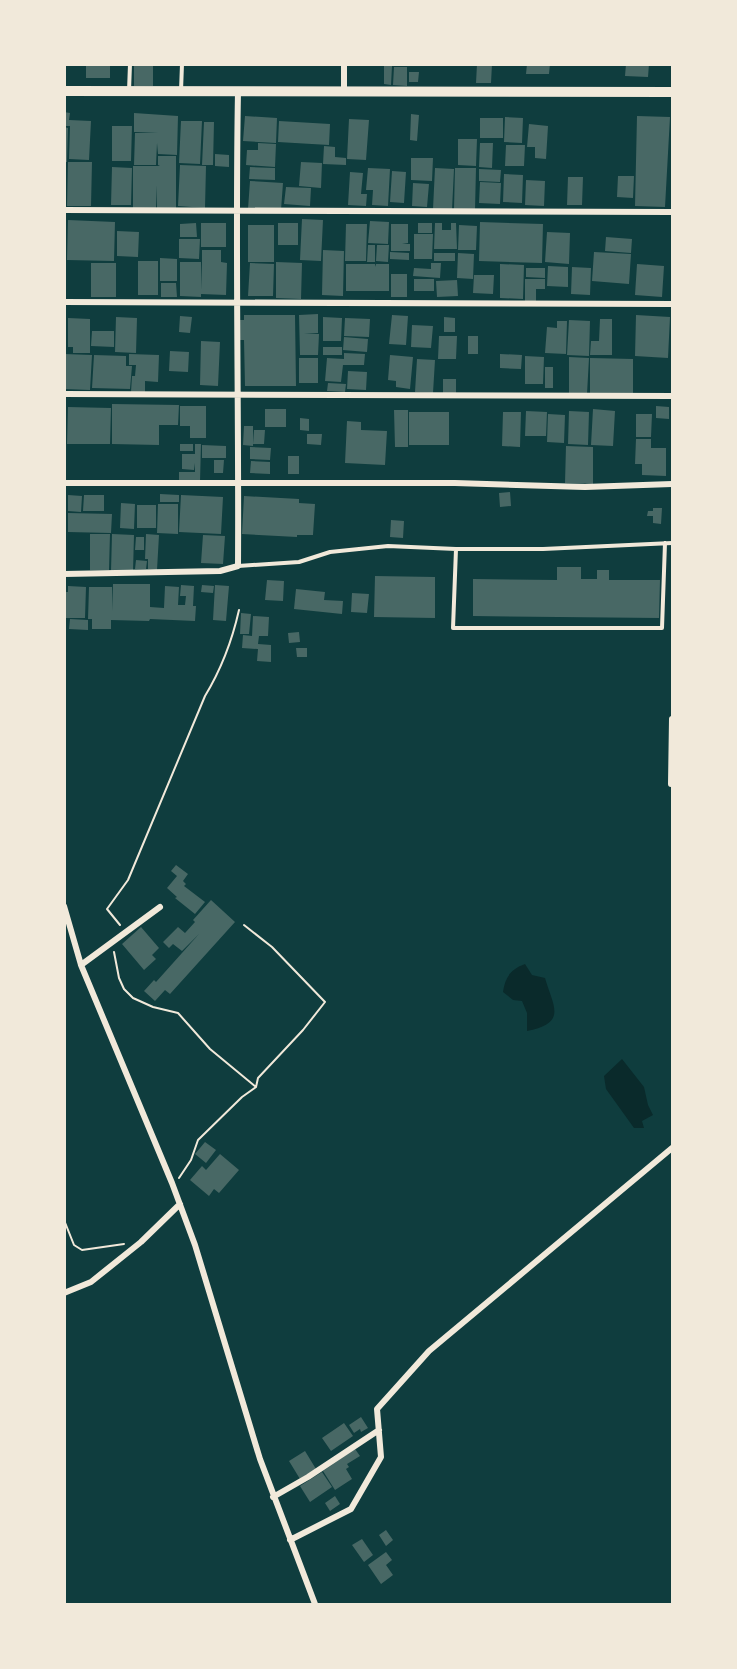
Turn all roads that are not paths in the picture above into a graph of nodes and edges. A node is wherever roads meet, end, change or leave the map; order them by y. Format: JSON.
{"nodes":[{"id":1,"x":130,"y":64,"type":"edge"},
{"id":2,"x":182,"y":64,"type":"edge"},
{"id":3,"x":344,"y":64,"type":"edge"},
{"id":4,"x":64,"y":91,"type":"edge"},
{"id":5,"x":129,"y":92,"type":"junction"},
{"id":6,"x":181,"y":92,"type":"junction"},
{"id":7,"x":238,"y":92,"type":"junction"},
{"id":8,"x":344,"y":92,"type":"junction"},
{"id":9,"x":672,"y":92,"type":"edge"},
{"id":10,"x":64,"y":210,"type":"edge"},
{"id":11,"x":236,"y":211,"type":"junction"},
{"id":12,"x":672,"y":212,"type":"edge"},
{"id":13,"x":64,"y":302,"type":"edge"},
{"id":14,"x":238,"y":302,"type":"junction"},
{"id":15,"x":672,"y":304,"type":"edge"},
{"id":16,"x":64,"y":394,"type":"edge"},
{"id":17,"x":239,"y":394,"type":"junction"},
{"id":18,"x":672,"y":396,"type":"edge"},
{"id":19,"x":64,"y":483,"type":"edge"},
{"id":20,"x":238,"y":484,"type":"junction"},
{"id":21,"x":672,"y":484,"type":"edge"},
{"id":22,"x":665,"y":543,"type":"junction"},
{"id":23,"x":672,"y":543,"type":"edge"},
{"id":24,"x":456,"y":549,"type":"junction"},
{"id":25,"x":238,"y":566,"type":"junction"},
{"id":26,"x":64,"y":574,"type":"edge"},
{"id":27,"x":672,"y":719,"type":"edge"},
{"id":28,"x":671,"y":784,"type":"dead end"},
{"id":29,"x":64,"y":906,"type":"edge"},
{"id":30,"x":160,"y":907,"type":"dead end"},
{"id":31,"x":81,"y":965,"type":"junction"},
{"id":32,"x":672,"y":1148,"type":"edge"},
{"id":33,"x":180,"y":1204,"type":"junction"},
{"id":34,"x":64,"y":1293,"type":"edge"},
{"id":35,"x":379,"y":1431,"type":"junction"},
{"id":36,"x":273,"y":1497,"type":"junction"},
{"id":37,"x":290,"y":1540,"type":"junction"},
{"id":38,"x":315,"y":1605,"type":"edge"}],
"edges":[{"from":1,"to":5,"type":"lane"},
{"from":2,"to":6,"type":"lane"},
{"from":3,"to":8,"type":"street"},
{"from":4,"to":5,"type":"main road"},
{"from":5,"to":6,"type":"main road"},
{"from":6,"to":7,"type":"main road"},
{"from":7,"to":8,"type":"main road"},
{"from":7,"to":11,"type":"street"},
{"from":8,"to":9,"type":"main road"},
{"from":10,"to":11,"type":"street"},
{"from":11,"to":12,"type":"street"},
{"from":11,"to":14,"type":"street"},
{"from":13,"to":14,"type":"street"},
{"from":14,"to":15,"type":"street"},
{"from":14,"to":17,"type":"street"},
{"from":16,"to":17,"type":"street"},
{"from":17,"to":18,"type":"street"},
{"from":17,"to":20,"type":"street"},
{"from":19,"to":20,"type":"street"},
{"from":20,"to":21,"type":"street"},
{"from":20,"to":25,"type":"street"},
{"from":22,"to":23,"type":"lane"},
{"from":22,"to":24,"type":"lane"},
{"from":22,"to":24,"type":"lane"},
{"from":24,"to":25,"type":"lane"},
{"from":25,"to":26,"type":"street"},
{"from":27,"to":28,"type":"street"},
{"from":29,"to":31,"type":"street"},
{"from":30,"to":31,"type":"street"},
{"from":31,"to":33,"type":"street"},
{"from":32,"to":35,"type":"street"},
{"from":33,"to":34,"type":"street"},
{"from":33,"to":36,"type":"street"},
{"from":35,"to":36,"type":"street"},
{"from":35,"to":37,"type":"street"},
{"from":36,"to":37,"type":"street"},
{"from":37,"to":38,"type":"street"}]}
